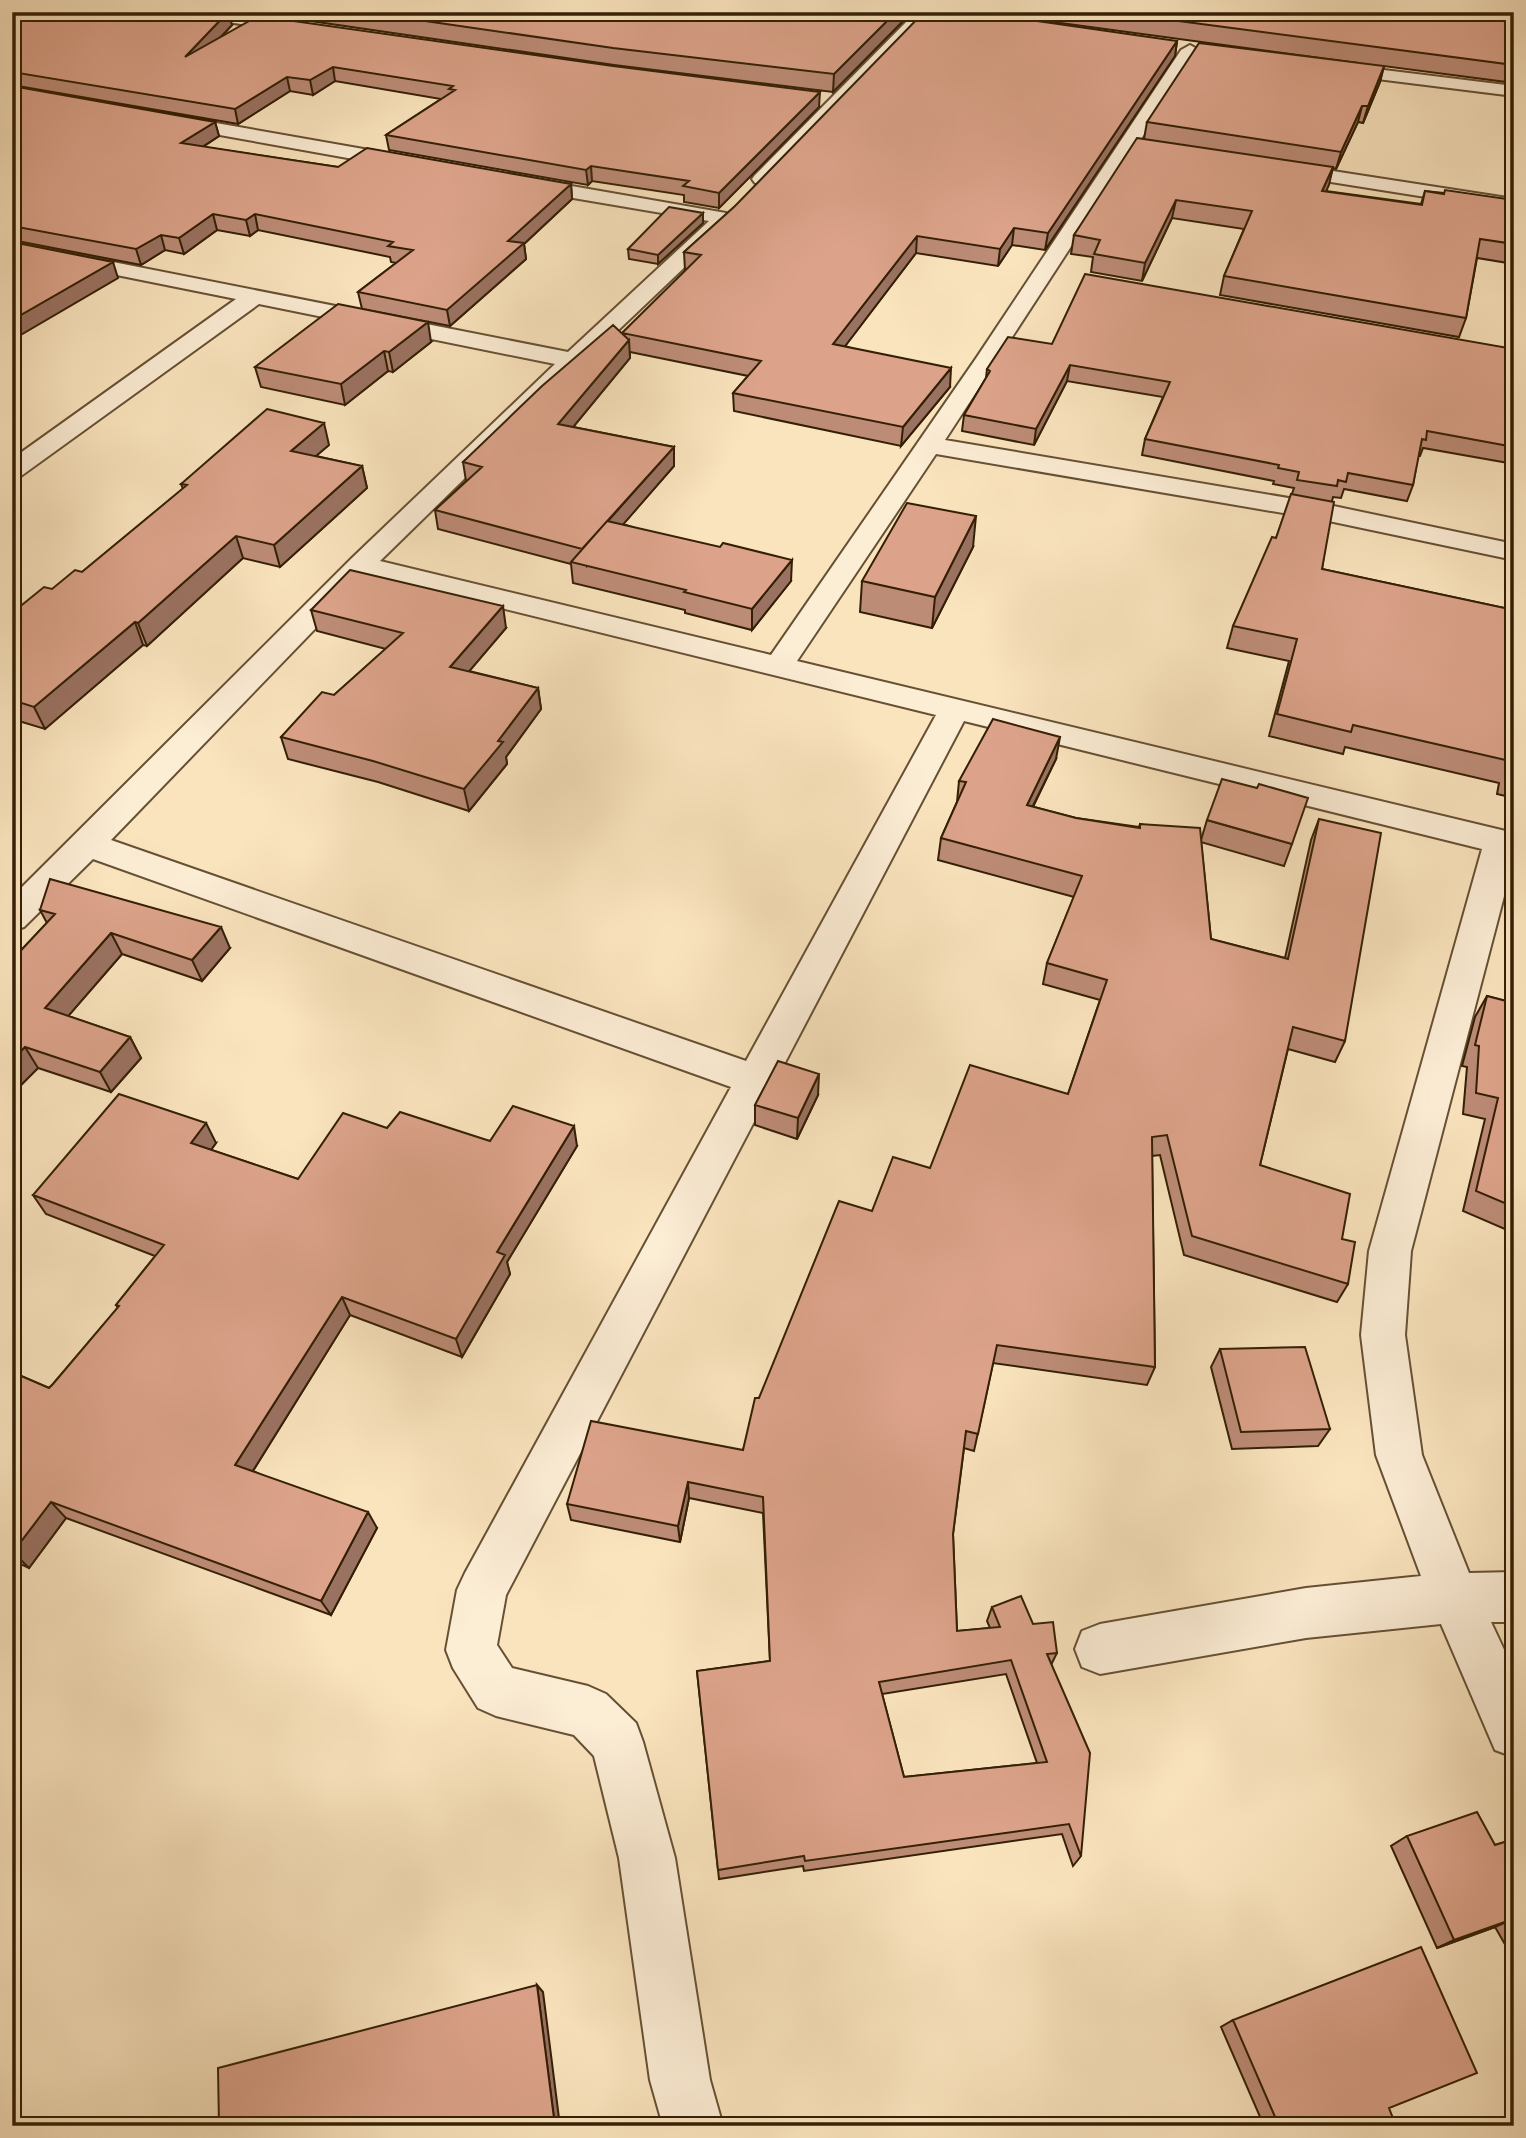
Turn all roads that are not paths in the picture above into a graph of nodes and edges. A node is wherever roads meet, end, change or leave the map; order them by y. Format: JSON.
{"nodes":[{"id":1,"x":194,"y":12,"type":"edge"},
{"id":2,"x":927,"y":13,"type":"edge"},
{"id":3,"x":315,"y":30,"type":"edge"},
{"id":4,"x":1190,"y":50,"type":"dead end"},
{"id":5,"x":1314,"y":66,"type":"edge"},
{"id":6,"x":1514,"y":92,"type":"edge"},
{"id":7,"x":810,"y":97,"type":"edge"},
{"id":8,"x":836,"y":101,"type":"junction"},
{"id":9,"x":147,"y":117,"type":"edge"},
{"id":10,"x":1127,"y":145,"type":"junction"},
{"id":11,"x":1154,"y":149,"type":"edge"},
{"id":12,"x":430,"y":167,"type":"edge"},
{"id":13,"x":1264,"y":167,"type":"edge"},
{"id":14,"x":497,"y":179,"type":"edge"},
{"id":15,"x":1514,"y":205,"type":"edge"},
{"id":16,"x":734,"y":209,"type":"junction"},
{"id":17,"x":12,"y":248,"type":"edge"},
{"id":18,"x":1044,"y":273,"type":"junction"},
{"id":19,"x":1070,"y":277,"type":"dead end"},
{"id":20,"x":254,"y":297,"type":"junction"},
{"id":21,"x":572,"y":360,"type":"junction"},
{"id":22,"x":929,"y":444,"type":"junction"},
{"id":23,"x":25,"y":452,"type":"edge"},
{"id":24,"x":12,"y":471,"type":"edge"},
{"id":25,"x":1514,"y":552,"type":"edge"},
{"id":26,"x":361,"y":565,"type":"junction"},
{"id":27,"x":779,"y":666,"type":"junction"},
{"id":28,"x":954,"y":710,"type":"junction"},
{"id":29,"x":1508,"y":843,"type":"edge"},
{"id":30,"x":89,"y":845,"type":"junction"},
{"id":31,"x":12,"y":918,"type":"edge"},
{"id":32,"x":756,"y":1080,"type":"junction"},
{"id":33,"x":1454,"y":1597,"type":"junction"},
{"id":34,"x":1514,"y":1597,"type":"edge"},
{"id":35,"x":1100,"y":1648,"type":"dead end"},
{"id":36,"x":1514,"y":1731,"type":"edge"},
{"id":37,"x":693,"y":2126,"type":"edge"}],
"edges":[{"from":1,"to":3,"type":"street"},
{"from":2,"to":8,"type":"street"},
{"from":4,"to":10,"type":"street"},
{"from":5,"to":6,"type":"street"},
{"from":7,"to":8,"type":"street"},
{"from":8,"to":16,"type":"street"},
{"from":9,"to":12,"type":"street"},
{"from":10,"to":11,"type":"street"},
{"from":10,"to":18,"type":"street"},
{"from":13,"to":15,"type":"street"},
{"from":14,"to":16,"type":"street"},
{"from":16,"to":21,"type":"street"},
{"from":17,"to":20,"type":"street"},
{"from":18,"to":19,"type":"street"},
{"from":18,"to":22,"type":"street"},
{"from":20,"to":21,"type":"street"},
{"from":20,"to":23,"type":"street"},
{"from":21,"to":26,"type":"street"},
{"from":22,"to":25,"type":"street"},
{"from":22,"to":27,"type":"street"},
{"from":23,"to":24,"type":"street"},
{"from":26,"to":27,"type":"street"},
{"from":26,"to":30,"type":"street"},
{"from":27,"to":28,"type":"street"},
{"from":28,"to":29,"type":"street"},
{"from":28,"to":32,"type":"street"},
{"from":29,"to":33,"type":"street"},
{"from":30,"to":31,"type":"street"},
{"from":30,"to":32,"type":"street"},
{"from":32,"to":37,"type":"street"},
{"from":33,"to":34,"type":"street"},
{"from":33,"to":35,"type":"street"},
{"from":33,"to":36,"type":"street"}]}
